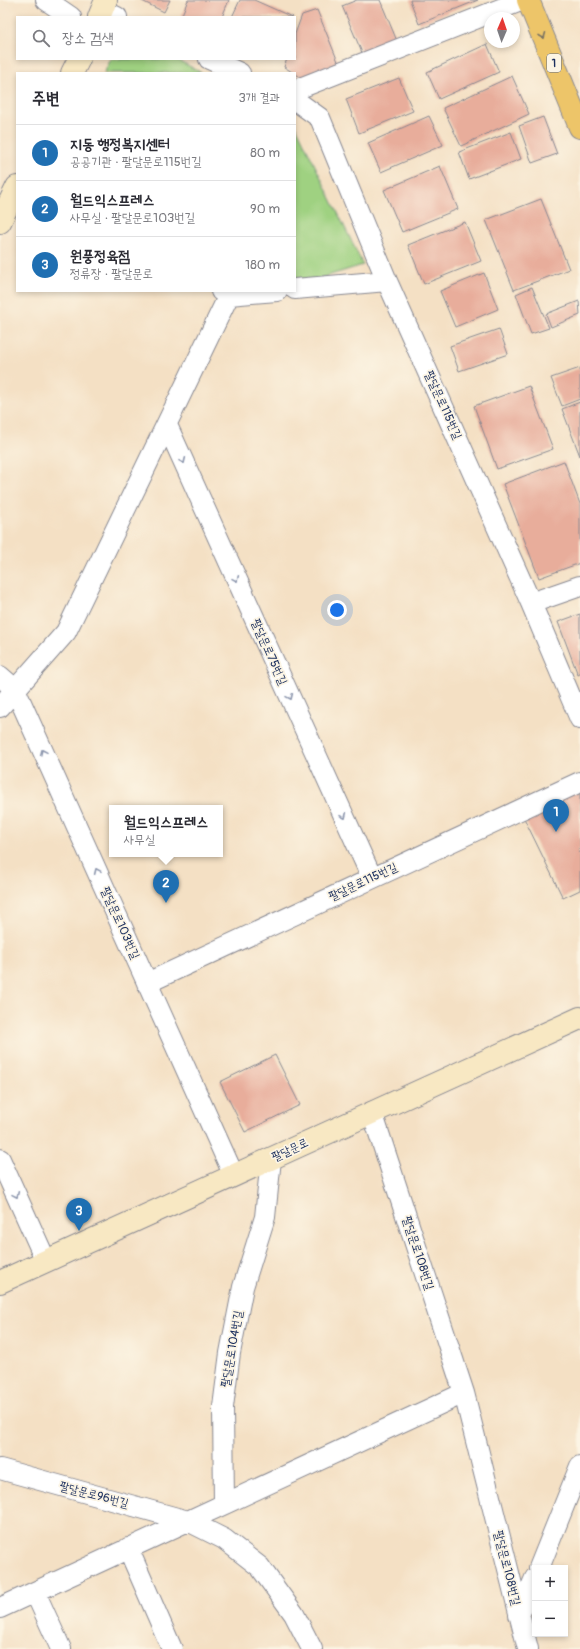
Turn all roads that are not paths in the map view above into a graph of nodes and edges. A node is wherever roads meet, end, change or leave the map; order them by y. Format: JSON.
{"nodes":[{"id":1,"x":46,"y":0,"type":"edge"},
{"id":2,"x":523,"y":0,"type":"edge"},
{"id":3,"x":528,"y":0,"type":"edge"},
{"id":4,"x":70,"y":16,"type":"edge"},
{"id":5,"x":78,"y":60,"type":"edge"},
{"id":6,"x":211,"y":60,"type":"edge"},
{"id":7,"x":72,"y":72,"type":"edge"},
{"id":8,"x":238,"y":72,"type":"edge"},
{"id":9,"x":296,"y":90,"type":"edge"},
{"id":10,"x":296,"y":101,"type":"edge"},
{"id":11,"x":580,"y":127,"type":"edge"},
{"id":12,"x":16,"y":190,"type":"edge"},
{"id":13,"x":0,"y":222,"type":"edge"},
{"id":14,"x":387,"y":281,"type":"junction"},
{"id":15,"x":296,"y":289,"type":"edge"},
{"id":16,"x":251,"y":292,"type":"edge"},
{"id":17,"x":225,"y":293,"type":"edge"},
{"id":18,"x":167,"y":425,"type":"junction"},
{"id":19,"x":580,"y":586,"type":"edge"},
{"id":20,"x":531,"y":603,"type":"junction"},
{"id":21,"x":0,"y":676,"type":"edge"},
{"id":22,"x":15,"y":690,"type":"junction"},
{"id":23,"x":0,"y":707,"type":"edge"},
{"id":24,"x":580,"y":719,"type":"edge"},
{"id":25,"x":580,"y":782,"type":"edge"},
{"id":26,"x":372,"y":878,"type":"junction"},
{"id":27,"x":147,"y":983,"type":"junction"},
{"id":28,"x":580,"y":1018,"type":"edge"},
{"id":29,"x":372,"y":1112,"type":"junction"},
{"id":30,"x":0,"y":1159,"type":"edge"},
{"id":31,"x":271,"y":1159,"type":"junction"},
{"id":32,"x":234,"y":1176,"type":"junction"},
{"id":33,"x":46,"y":1261,"type":"junction"},
{"id":34,"x":0,"y":1282,"type":"edge"},
{"id":35,"x":464,"y":1394,"type":"junction"},
{"id":36,"x":580,"y":1466,"type":"edge"},
{"id":37,"x":0,"y":1469,"type":"edge"},
{"id":38,"x":224,"y":1504,"type":"junction"},
{"id":39,"x":188,"y":1521,"type":"junction"},
{"id":40,"x":128,"y":1548,"type":"junction"},
{"id":41,"x":540,"y":1565,"type":"edge"},
{"id":42,"x":532,"y":1585,"type":"edge"},
{"id":43,"x":35,"y":1592,"type":"junction"},
{"id":44,"x":0,"y":1608,"type":"edge"},
{"id":45,"x":519,"y":1615,"type":"junction"},
{"id":46,"x":60,"y":1649,"type":"edge"},
{"id":47,"x":172,"y":1649,"type":"edge"},
{"id":48,"x":312,"y":1649,"type":"edge"},
{"id":49,"x":528,"y":1649,"type":"edge"}],
"edges":[{"from":1,"to":4,"type":"street"},
{"from":2,"to":9,"type":"street"},
{"from":3,"to":11,"type":"main road","number":"1","one_way":true},
{"from":5,"to":7,"type":"street"},
{"from":6,"to":8,"type":"street"},
{"from":10,"to":14,"type":"street","name":"팔달문로115번길"},
{"from":12,"to":13,"type":"street"},
{"from":14,"to":15,"type":"street"},
{"from":14,"to":20,"type":"street","name":"팔달문로115번길"},
{"from":16,"to":17,"type":"street"},
{"from":17,"to":18,"type":"street"},
{"from":18,"to":22,"type":"street"},
{"from":18,"to":26,"type":"street","name":"팔달문로75번길","one_way":true},
{"from":19,"to":20,"type":"street"},
{"from":20,"to":24,"type":"street","name":"팔달문로115번길"},
{"from":21,"to":22,"type":"street","name":"팔달문로103번길"},
{"from":22,"to":23,"type":"street"},
{"from":27,"to":22,"type":"street","name":"팔달문로103번길","one_way":true},
{"from":25,"to":26,"type":"street","name":"팔달문로115번길"},
{"from":26,"to":27,"type":"street","name":"팔달문로115번길"},
{"from":27,"to":32,"type":"street","name":"팔달문로103번길"},
{"from":28,"to":29,"type":"street","name":"팔달문로"},
{"from":29,"to":31,"type":"street","name":"팔달문로"},
{"from":29,"to":35,"type":"street","name":"팔달문로108번길"},
{"from":30,"to":33,"type":"street","one_way":true},
{"from":31,"to":32,"type":"street","name":"팔달문로"},
{"from":31,"to":38,"type":"street","name":"팔달문로104번길"},
{"from":32,"to":33,"type":"street","name":"팔달문로"},
{"from":33,"to":34,"type":"street","name":"팔달문로"},
{"from":35,"to":38,"type":"street"},
{"from":35,"to":45,"type":"street","name":"팔달문로108번길"},
{"from":36,"to":41,"type":"street"},
{"from":37,"to":39,"type":"street","name":"팔달문로96번길"},
{"from":38,"to":39,"type":"street"},
{"from":39,"to":40,"type":"street"},
{"from":39,"to":48,"type":"street"},
{"from":40,"to":43,"type":"street"},
{"from":40,"to":47,"type":"street"},
{"from":42,"to":45,"type":"street"},
{"from":43,"to":44,"type":"street"},
{"from":43,"to":46,"type":"street"},
{"from":45,"to":49,"type":"street","name":"팔달문로108번길"}]}
